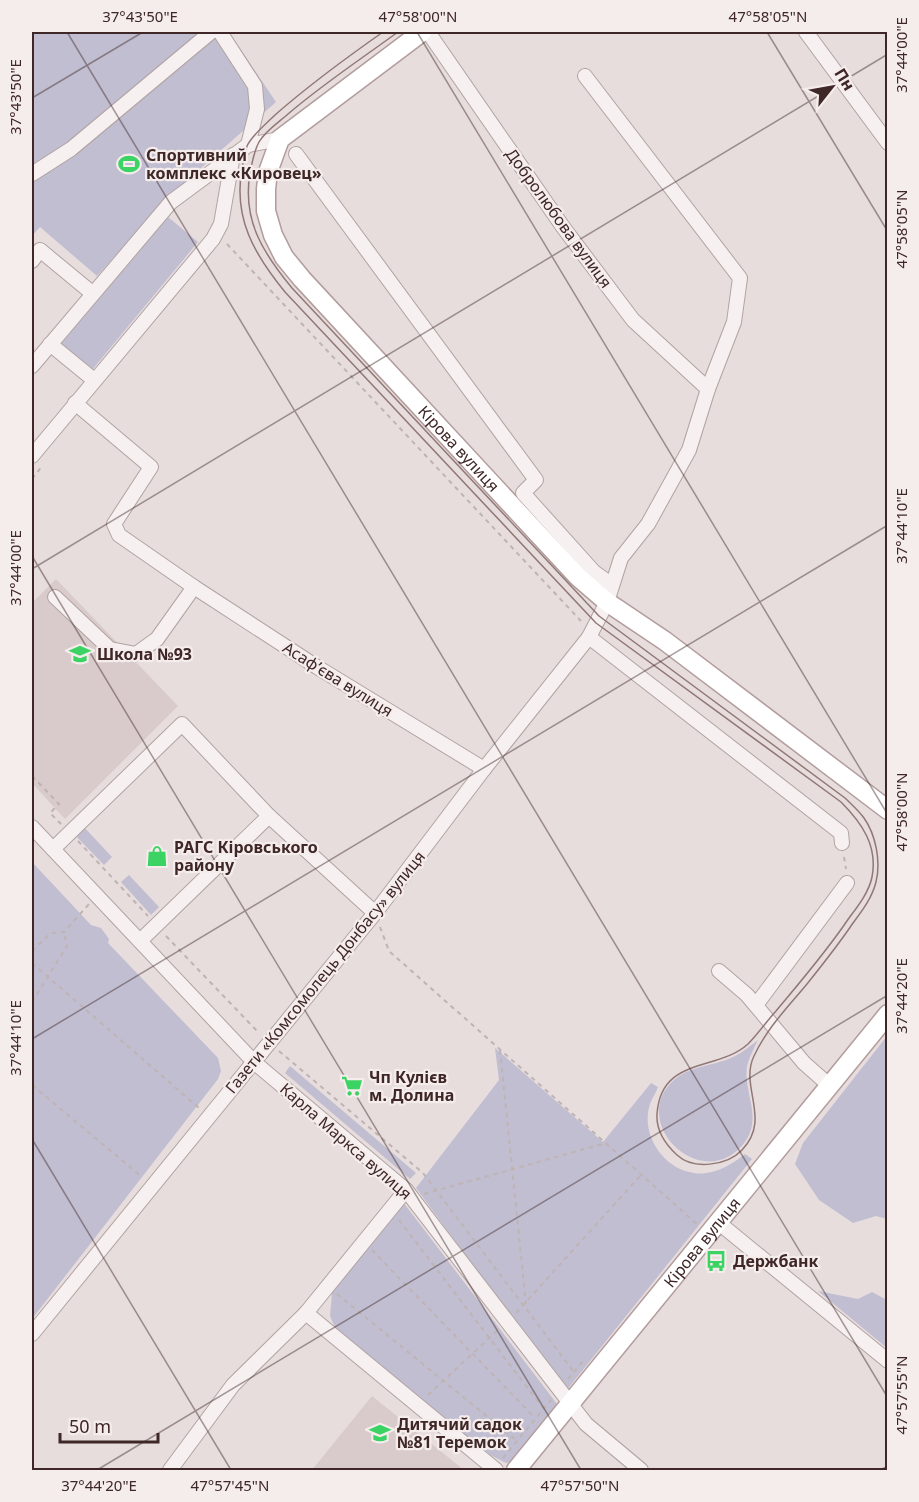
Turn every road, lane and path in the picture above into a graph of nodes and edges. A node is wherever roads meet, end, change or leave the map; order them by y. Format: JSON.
{"nodes":[{"id":1,"x":211,"y":32,"type":"edge"},
{"id":2,"x":220,"y":32,"type":"edge"},
{"id":3,"x":422,"y":32,"type":"edge"},
{"id":4,"x":428,"y":32,"type":"edge"},
{"id":5,"x":806,"y":32,"type":"edge"},
{"id":6,"x":585,"y":76,"type":"dead end"},
{"id":7,"x":280,"y":139,"type":"junction"},
{"id":8,"x":888,"y":143,"type":"edge"},
{"id":9,"x":248,"y":144,"type":"junction"},
{"id":10,"x":233,"y":154,"type":"junction"},
{"id":11,"x":296,"y":154,"type":"dead end"},
{"id":12,"x":32,"y":174,"type":"edge"},
{"id":13,"x":220,"y":251,"type":"dead end"},
{"id":14,"x":32,"y":261,"type":"edge"},
{"id":15,"x":92,"y":293,"type":"junction"},
{"id":16,"x":50,"y":344,"type":"junction"},
{"id":17,"x":32,"y":366,"type":"edge"},
{"id":18,"x":94,"y":380,"type":"junction"},
{"id":19,"x":708,"y":389,"type":"junction"},
{"id":20,"x":75,"y":404,"type":"junction"},
{"id":21,"x":32,"y":456,"type":"edge"},
{"id":22,"x":45,"y":463,"type":"dead end"},
{"id":23,"x":32,"y":479,"type":"edge"},
{"id":24,"x":194,"y":587,"type":"junction"},
{"id":25,"x":609,"y":594,"type":"junction"},
{"id":26,"x":55,"y":597,"type":"dead end"},
{"id":27,"x":589,"y":637,"type":"junction"},
{"id":28,"x":484,"y":769,"type":"junction"},
{"id":29,"x":32,"y":776,"type":"edge"},
{"id":30,"x":888,"y":810,"type":"edge"},
{"id":31,"x":269,"y":816,"type":"junction"},
{"id":32,"x":32,"y":827,"type":"edge"},
{"id":33,"x":70,"y":833,"type":"junction"},
{"id":34,"x":842,"y":843,"type":"joint"},
{"id":35,"x":53,"y":849,"type":"junction"},
{"id":36,"x":847,"y":883,"type":"joint"},
{"id":37,"x":97,"y":895,"type":"junction"},
{"id":38,"x":375,"y":913,"type":"junction"},
{"id":39,"x":156,"y":925,"type":"junction"},
{"id":40,"x":64,"y":933,"type":"junction"},
{"id":41,"x":140,"y":941,"type":"junction"},
{"id":42,"x":32,"y":951,"type":"edge"},
{"id":43,"x":32,"y":963,"type":"edge"},
{"id":44,"x":719,"y":971,"type":"dead end"},
{"id":45,"x":48,"y":977,"type":"junction"},
{"id":46,"x":32,"y":1002,"type":"edge"},
{"id":47,"x":756,"y":1005,"type":"junction"},
{"id":48,"x":888,"y":1014,"type":"edge"},
{"id":49,"x":270,"y":1042,"type":"junction"},
{"id":50,"x":500,"y":1049,"type":"junction"},
{"id":51,"x":254,"y":1062,"type":"junction"},
{"id":52,"x":32,"y":1085,"type":"edge"},
{"id":53,"x":830,"y":1086,"type":"junction"},
{"id":54,"x":209,"y":1117,"type":"junction"},
{"id":55,"x":606,"y":1143,"type":"junction"},
{"id":56,"x":513,"y":1169,"type":"junction"},
{"id":57,"x":641,"y":1175,"type":"junction"},
{"id":58,"x":152,"y":1186,"type":"junction"},
{"id":59,"x":406,"y":1190,"type":"junction"},
{"id":60,"x":436,"y":1190,"type":"junction"},
{"id":61,"x":415,"y":1202,"type":"junction"},
{"id":62,"x":390,"y":1208,"type":"junction"},
{"id":63,"x":714,"y":1229,"type":"junction"},
{"id":64,"x":364,"y":1241,"type":"junction"},
{"id":65,"x":327,"y":1286,"type":"junction"},
{"id":66,"x":525,"y":1305,"type":"junction"},
{"id":67,"x":306,"y":1313,"type":"junction"},
{"id":68,"x":507,"y":1322,"type":"junction"},
{"id":69,"x":32,"y":1334,"type":"edge"},
{"id":70,"x":489,"y":1338,"type":"junction"},
{"id":71,"x":472,"y":1354,"type":"junction"},
{"id":72,"x":888,"y":1361,"type":"edge"},
{"id":73,"x":574,"y":1372,"type":"dead end"},
{"id":74,"x":444,"y":1380,"type":"junction"},
{"id":75,"x":569,"y":1403,"type":"junction"},
{"id":76,"x":417,"y":1405,"type":"junction"},
{"id":77,"x":543,"y":1408,"type":"dead end"},
{"id":78,"x":535,"y":1419,"type":"dead end"},
{"id":79,"x":170,"y":1470,"type":"edge"},
{"id":80,"x":495,"y":1470,"type":"edge"},
{"id":81,"x":516,"y":1470,"type":"edge"},
{"id":82,"x":641,"y":1470,"type":"edge"}],
"edges":[{"from":1,"to":12,"type":"street"},
{"from":2,"to":9,"type":"street"},
{"from":3,"to":7,"type":"main road"},
{"from":4,"to":19,"type":"street","name":"Добролюбова вулиця"},
{"from":5,"to":8,"type":"street"},
{"from":6,"to":19,"type":"street","name":"Газети «Комсомолець Донбасу» вулиця"},
{"from":7,"to":9,"type":"street"},
{"from":7,"to":25,"type":"main road","name":"Кірова вулиця"},
{"from":9,"to":10,"type":"street"},
{"from":10,"to":15,"type":"street"},
{"from":10,"to":18,"type":"street"},
{"from":11,"to":25,"type":"street"},
{"from":13,"to":27,"type":"path"},
{"from":14,"to":15,"type":"street"},
{"from":15,"to":16,"type":"street"},
{"from":16,"to":17,"type":"street"},
{"from":16,"to":18,"type":"street"},
{"from":18,"to":20,"type":"street"},
{"from":19,"to":25,"type":"street","name":"Газети «Комсомолець Донбасу» вулиця"},
{"from":20,"to":21,"type":"street"},
{"from":20,"to":24,"type":"street","name":"Асаф’єва вулиця"},
{"from":22,"to":23,"type":"path"},
{"from":24,"to":26,"type":"street"},
{"from":24,"to":28,"type":"street","name":"Асаф’єва вулиця"},
{"from":25,"to":27,"type":"street","name":"Газети «Комсомолець Донбасу» вулиця"},
{"from":25,"to":30,"type":"main road","name":"Кірова вулиця"},
{"from":27,"to":28,"type":"street","name":"Газети «Комсомолець Донбасу» вулиця"},
{"from":27,"to":34,"type":"street"},
{"from":28,"to":38,"type":"street","name":"Газети «Комсомолець Донбасу» вулиця"},
{"from":29,"to":33,"type":"path"},
{"from":31,"to":33,"type":"street"},
{"from":31,"to":38,"type":"street"},
{"from":31,"to":39,"type":"street"},
{"from":32,"to":35,"type":"street","name":"Карла Маркса вулиця"},
{"from":33,"to":35,"type":"street"},
{"from":33,"to":39,"type":"path"},
{"from":34,"to":36,"type":"path"},
{"from":35,"to":37,"type":"street","name":"Карла Маркса вулиця"},
{"from":36,"to":47,"type":"street"},
{"from":37,"to":40,"type":"path"},
{"from":37,"to":41,"type":"street","name":"Карла Маркса вулиця"},
{"from":38,"to":49,"type":"street","name":"Газети «Комсомолець Донбасу» вулиця"},
{"from":38,"to":50,"type":"path"},
{"from":39,"to":41,"type":"street"},
{"from":39,"to":49,"type":"path"},
{"from":40,"to":42,"type":"path"},
{"from":40,"to":45,"type":"path"},
{"from":41,"to":51,"type":"street","name":"Карла Маркса вулиця"},
{"from":43,"to":45,"type":"path"},
{"from":44,"to":47,"type":"street"},
{"from":45,"to":46,"type":"path"},
{"from":45,"to":54,"type":"path"},
{"from":47,"to":53,"type":"street"},
{"from":48,"to":53,"type":"main road","name":"Кірова вулиця"},
{"from":49,"to":51,"type":"street","name":"Газети «Комсомолець Донбасу» вулиця"},
{"from":49,"to":60,"type":"path"},
{"from":50,"to":55,"type":"path"},
{"from":50,"to":56,"type":"path"},
{"from":51,"to":54,"type":"street","name":"Газети «Комсомолець Донбасу» вулиця"},
{"from":51,"to":59,"type":"street","name":"Карла Маркса вулиця"},
{"from":52,"to":58,"type":"path"},
{"from":53,"to":63,"type":"main road","name":"Кірова вулиця"},
{"from":54,"to":58,"type":"street","name":"Газети «Комсомолець Донбасу» вулиця"},
{"from":55,"to":56,"type":"path"},
{"from":55,"to":57,"type":"path"},
{"from":56,"to":60,"type":"path"},
{"from":56,"to":66,"type":"path"},
{"from":57,"to":63,"type":"path"},
{"from":57,"to":66,"type":"path"},
{"from":58,"to":69,"type":"street","name":"Газети «Комсомолець Донбасу» вулиця"},
{"from":59,"to":61,"type":"street","name":"Карла Маркса вулиця"},
{"from":59,"to":62,"type":"street"},
{"from":60,"to":61,"type":"path"},
{"from":60,"to":66,"type":"path"},
{"from":61,"to":68,"type":"street","name":"Карла Маркса вулиця"},
{"from":62,"to":64,"type":"street"},
{"from":62,"to":70,"type":"path"},
{"from":63,"to":72,"type":"street"},
{"from":63,"to":75,"type":"main road","name":"Кірова вулиця"},
{"from":64,"to":65,"type":"street"},
{"from":64,"to":71,"type":"path"},
{"from":65,"to":67,"type":"street"},
{"from":65,"to":74,"type":"path"},
{"from":66,"to":68,"type":"path"},
{"from":66,"to":73,"type":"path"},
{"from":67,"to":76,"type":"street"},
{"from":67,"to":79,"type":"street"},
{"from":68,"to":70,"type":"path"},
{"from":68,"to":75,"type":"street","name":"Карла Маркса вулиця"},
{"from":70,"to":71,"type":"path"},
{"from":70,"to":77,"type":"path"},
{"from":71,"to":74,"type":"path"},
{"from":71,"to":78,"type":"path"},
{"from":74,"to":76,"type":"path"},
{"from":74,"to":80,"type":"path"},
{"from":75,"to":81,"type":"main road","name":"Кірова вулиця"},
{"from":75,"to":82,"type":"street","name":"Карла Маркса вулиця"},
{"from":76,"to":80,"type":"street"}]}
